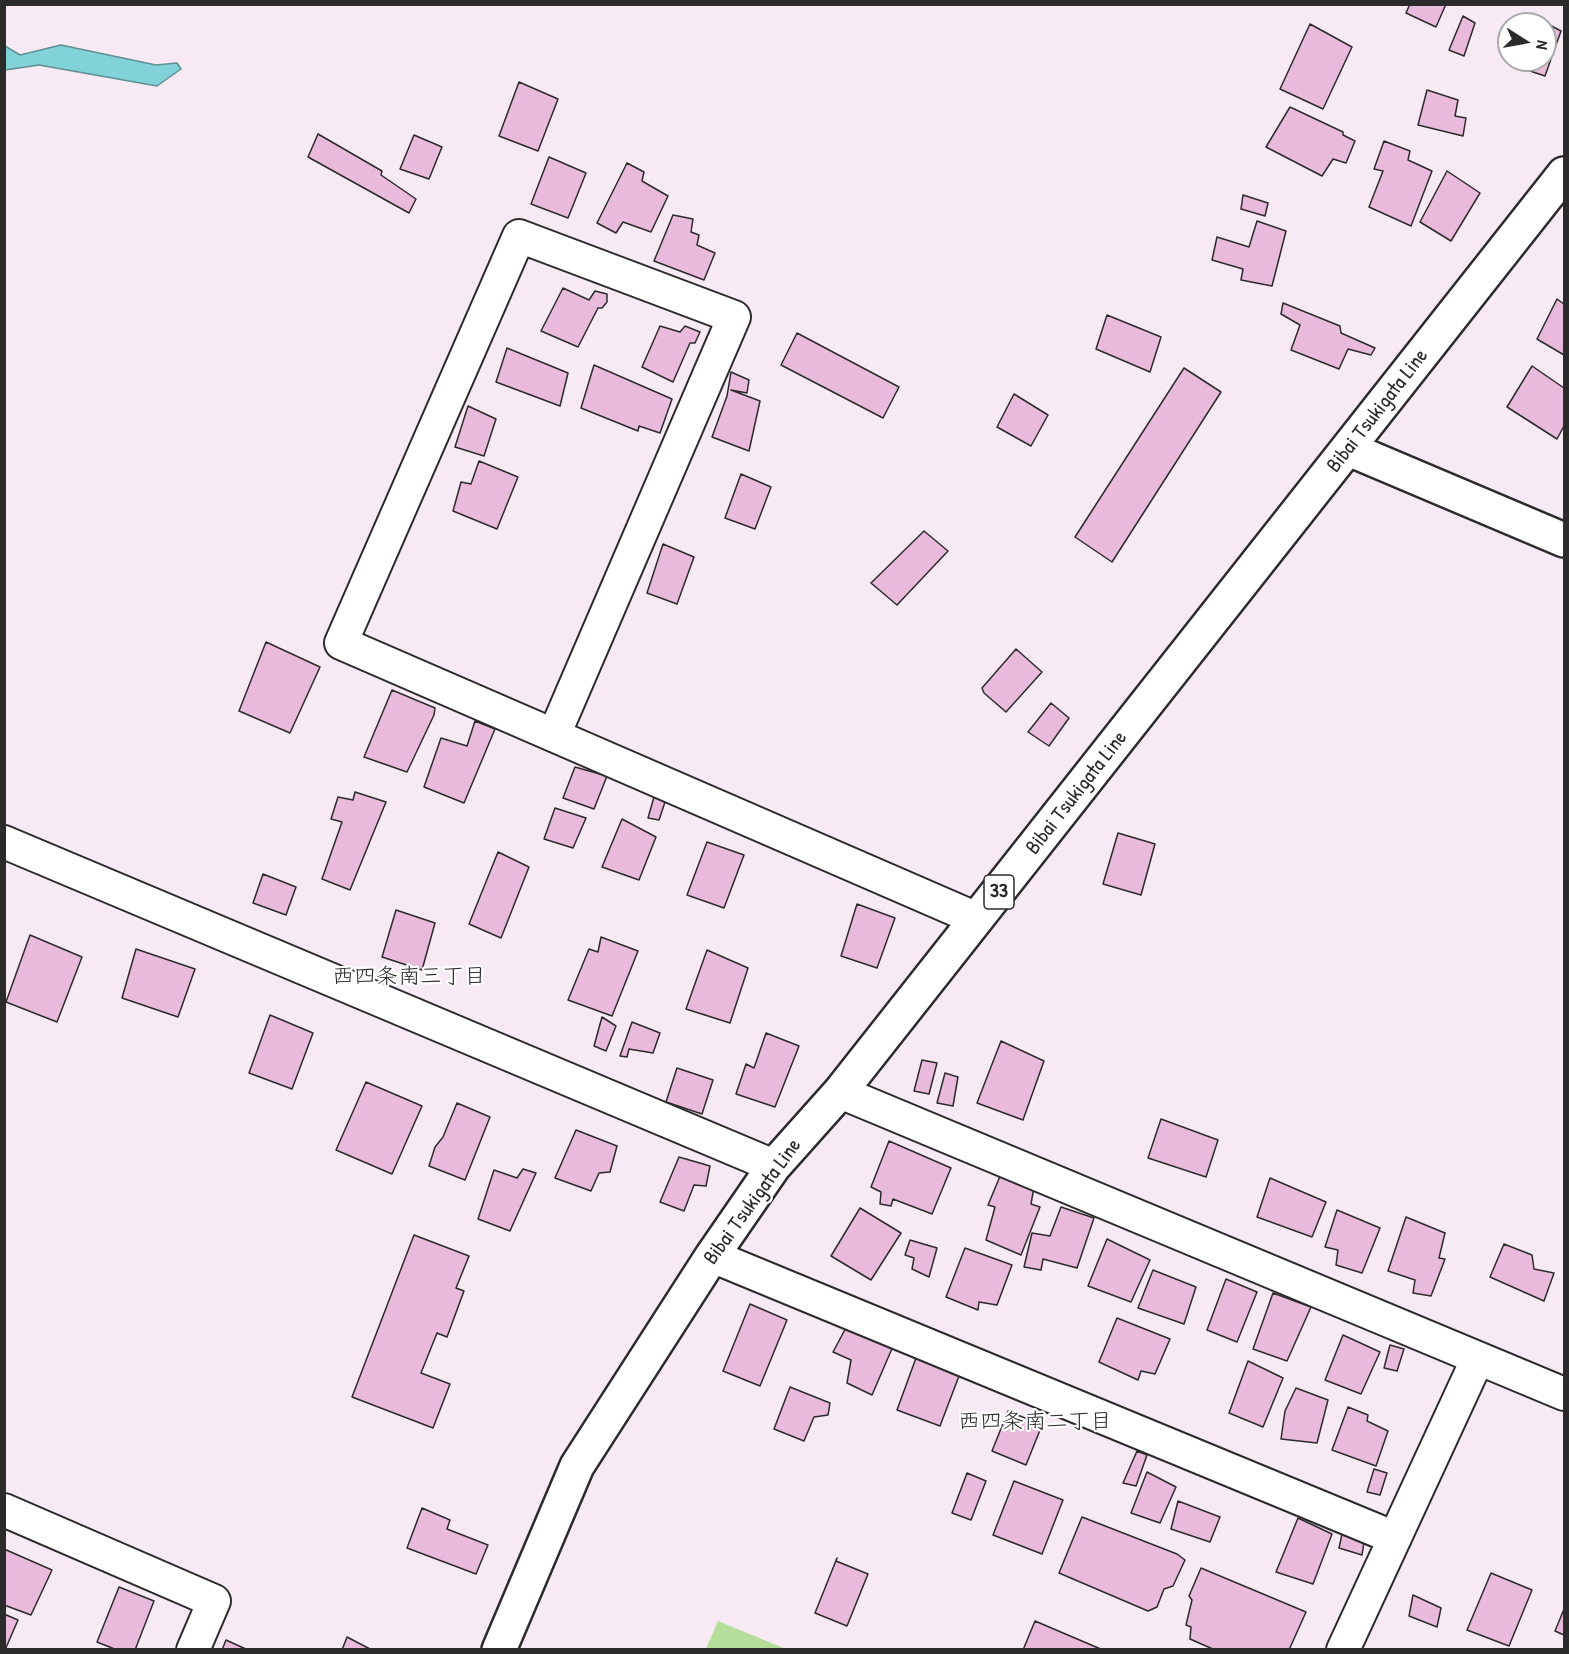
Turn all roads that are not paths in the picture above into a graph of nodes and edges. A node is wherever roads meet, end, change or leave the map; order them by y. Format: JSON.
{"nodes":[{"id":1,"x":1564,"y":174,"type":"edge"},
{"id":2,"x":1349,"y":449,"type":"junction"},
{"id":3,"x":1564,"y":540,"type":"edge"},
{"id":4,"x":554,"y":735,"type":"junction"},
{"id":5,"x":4,"y":842,"type":"edge"},
{"id":6,"x":977,"y":919,"type":"junction"},
{"id":7,"x":840,"y":1092,"type":"junction"},
{"id":8,"x":774,"y":1166,"type":"junction"},
{"id":9,"x":712,"y":1256,"type":"junction"},
{"id":10,"x":1478,"y":1358,"type":"junction"},
{"id":11,"x":1564,"y":1394,"type":"edge"},
{"id":12,"x":4,"y":1510,"type":"edge"},
{"id":13,"x":1395,"y":1538,"type":"junction"},
{"id":14,"x":193,"y":1650,"type":"edge"},
{"id":15,"x":499,"y":1650,"type":"edge"},
{"id":16,"x":1343,"y":1650,"type":"edge"}],
"edges":[{"from":1,"to":2,"type":"main road","name":"Bibai Tsukigata Line","number":"33"},
{"from":2,"to":3,"type":"main road"},
{"from":2,"to":6,"type":"main road","name":"Bibai Tsukigata Line","number":"33"},
{"from":4,"to":4,"type":"street"},
{"from":4,"to":6,"type":"street"},
{"from":5,"to":8,"type":"street"},
{"from":6,"to":7,"type":"main road","name":"Bibai Tsukigata Line","number":"33"},
{"from":7,"to":8,"type":"main road","name":"Bibai Tsukigata Line","number":"33"},
{"from":7,"to":10,"type":"street"},
{"from":8,"to":9,"type":"main road","name":"Bibai Tsukigata Line","number":"33"},
{"from":9,"to":13,"type":"street"},
{"from":9,"to":15,"type":"main road","name":"Bibai Tsukigata Line","number":"33"},
{"from":10,"to":11,"type":"street"},
{"from":10,"to":13,"type":"street"},
{"from":12,"to":14,"type":"street"},
{"from":13,"to":16,"type":"street"}]}
